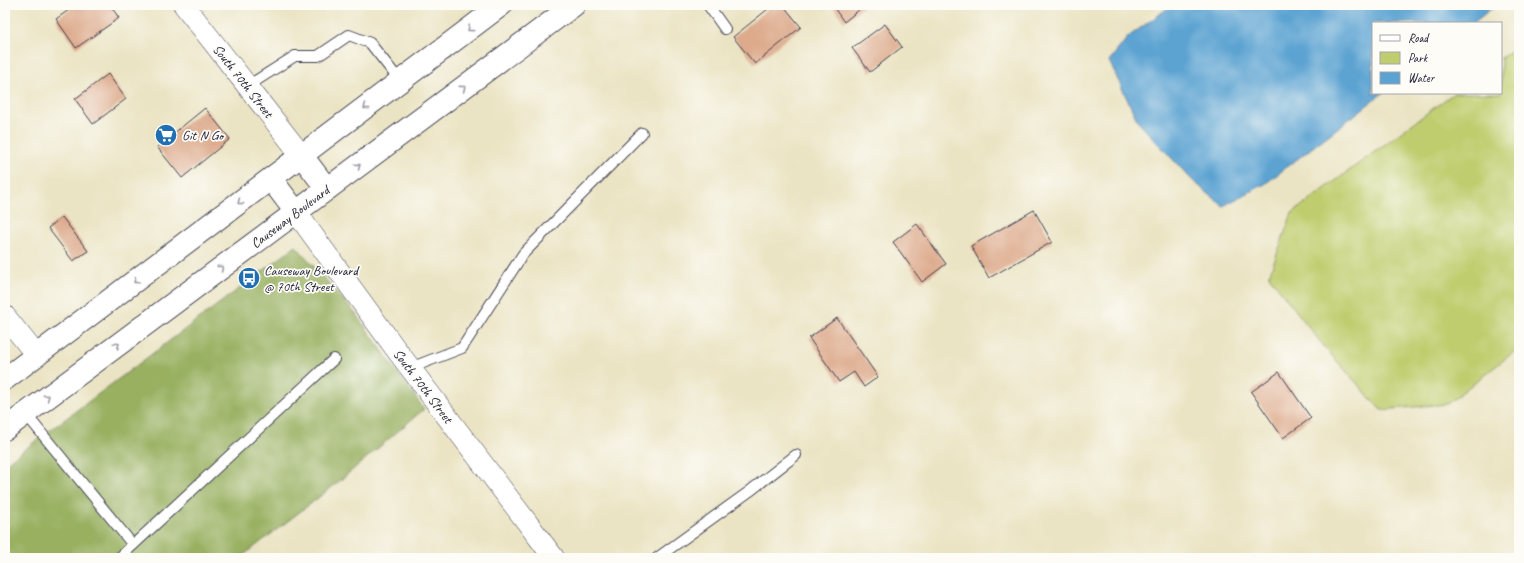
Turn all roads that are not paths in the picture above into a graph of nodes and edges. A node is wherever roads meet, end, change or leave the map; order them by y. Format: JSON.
{"nodes":[{"id":1,"x":184,"y":5,"type":"edge"},
{"id":2,"x":501,"y":5,"type":"edge"},
{"id":3,"x":574,"y":5,"type":"edge"},
{"id":4,"x":708,"y":5,"type":"edge"},
{"id":5,"x":725,"y":29,"type":"dead end"},
{"id":6,"x":400,"y":82,"type":"junction"},
{"id":7,"x":246,"y":87,"type":"junction"},
{"id":8,"x":642,"y":133,"type":"dead end"},
{"id":9,"x":302,"y":156,"type":"junction"},
{"id":10,"x":271,"y":179,"type":"junction"},
{"id":11,"x":327,"y":189,"type":"junction"},
{"id":12,"x":296,"y":212,"type":"junction"},
{"id":13,"x":5,"y":316,"type":"edge"},
{"id":14,"x":36,"y":356,"type":"junction"},
{"id":15,"x":334,"y":359,"type":"dead end"},
{"id":16,"x":410,"y":368,"type":"junction"},
{"id":17,"x":5,"y":380,"type":"edge"},
{"id":18,"x":26,"y":413,"type":"junction"},
{"id":19,"x":5,"y":428,"type":"edge"},
{"id":20,"x":796,"y":455,"type":"dead end"},
{"id":21,"x":133,"y":544,"type":"junction"},
{"id":22,"x":119,"y":558,"type":"edge"},
{"id":23,"x":554,"y":558,"type":"edge"},
{"id":24,"x":657,"y":558,"type":"edge"}],
"edges":[{"from":1,"to":7,"type":"street","name":"South 70th Street"},
{"from":2,"to":6,"type":"main road","one_way":true},
{"from":11,"to":3,"type":"main road","name":"Causeway Boulevard","one_way":true},
{"from":4,"to":5,"type":"lane"},
{"from":6,"to":7,"type":"lane"},
{"from":6,"to":9,"type":"main road","one_way":true},
{"from":7,"to":9,"type":"street","name":"South 70th Street"},
{"from":8,"to":16,"type":"lane"},
{"from":9,"to":10,"type":"main road"},
{"from":9,"to":11,"type":"main road"},
{"from":10,"to":12,"type":"main road"},
{"from":10,"to":14,"type":"main road","one_way":true},
{"from":11,"to":12,"type":"main road","name":"Causeway Boulevard"},
{"from":12,"to":16,"type":"street","name":"South 70th Street"},
{"from":18,"to":12,"type":"main road","name":"Causeway Boulevard","one_way":true},
{"from":13,"to":14,"type":"street"},
{"from":14,"to":17,"type":"main road"},
{"from":15,"to":21,"type":"lane"},
{"from":16,"to":23,"type":"street","name":"South 70th Street"},
{"from":18,"to":19,"type":"main road","name":"Causeway Boulevard"},
{"from":18,"to":21,"type":"lane"},
{"from":20,"to":24,"type":"lane"},
{"from":21,"to":22,"type":"lane"}]}
